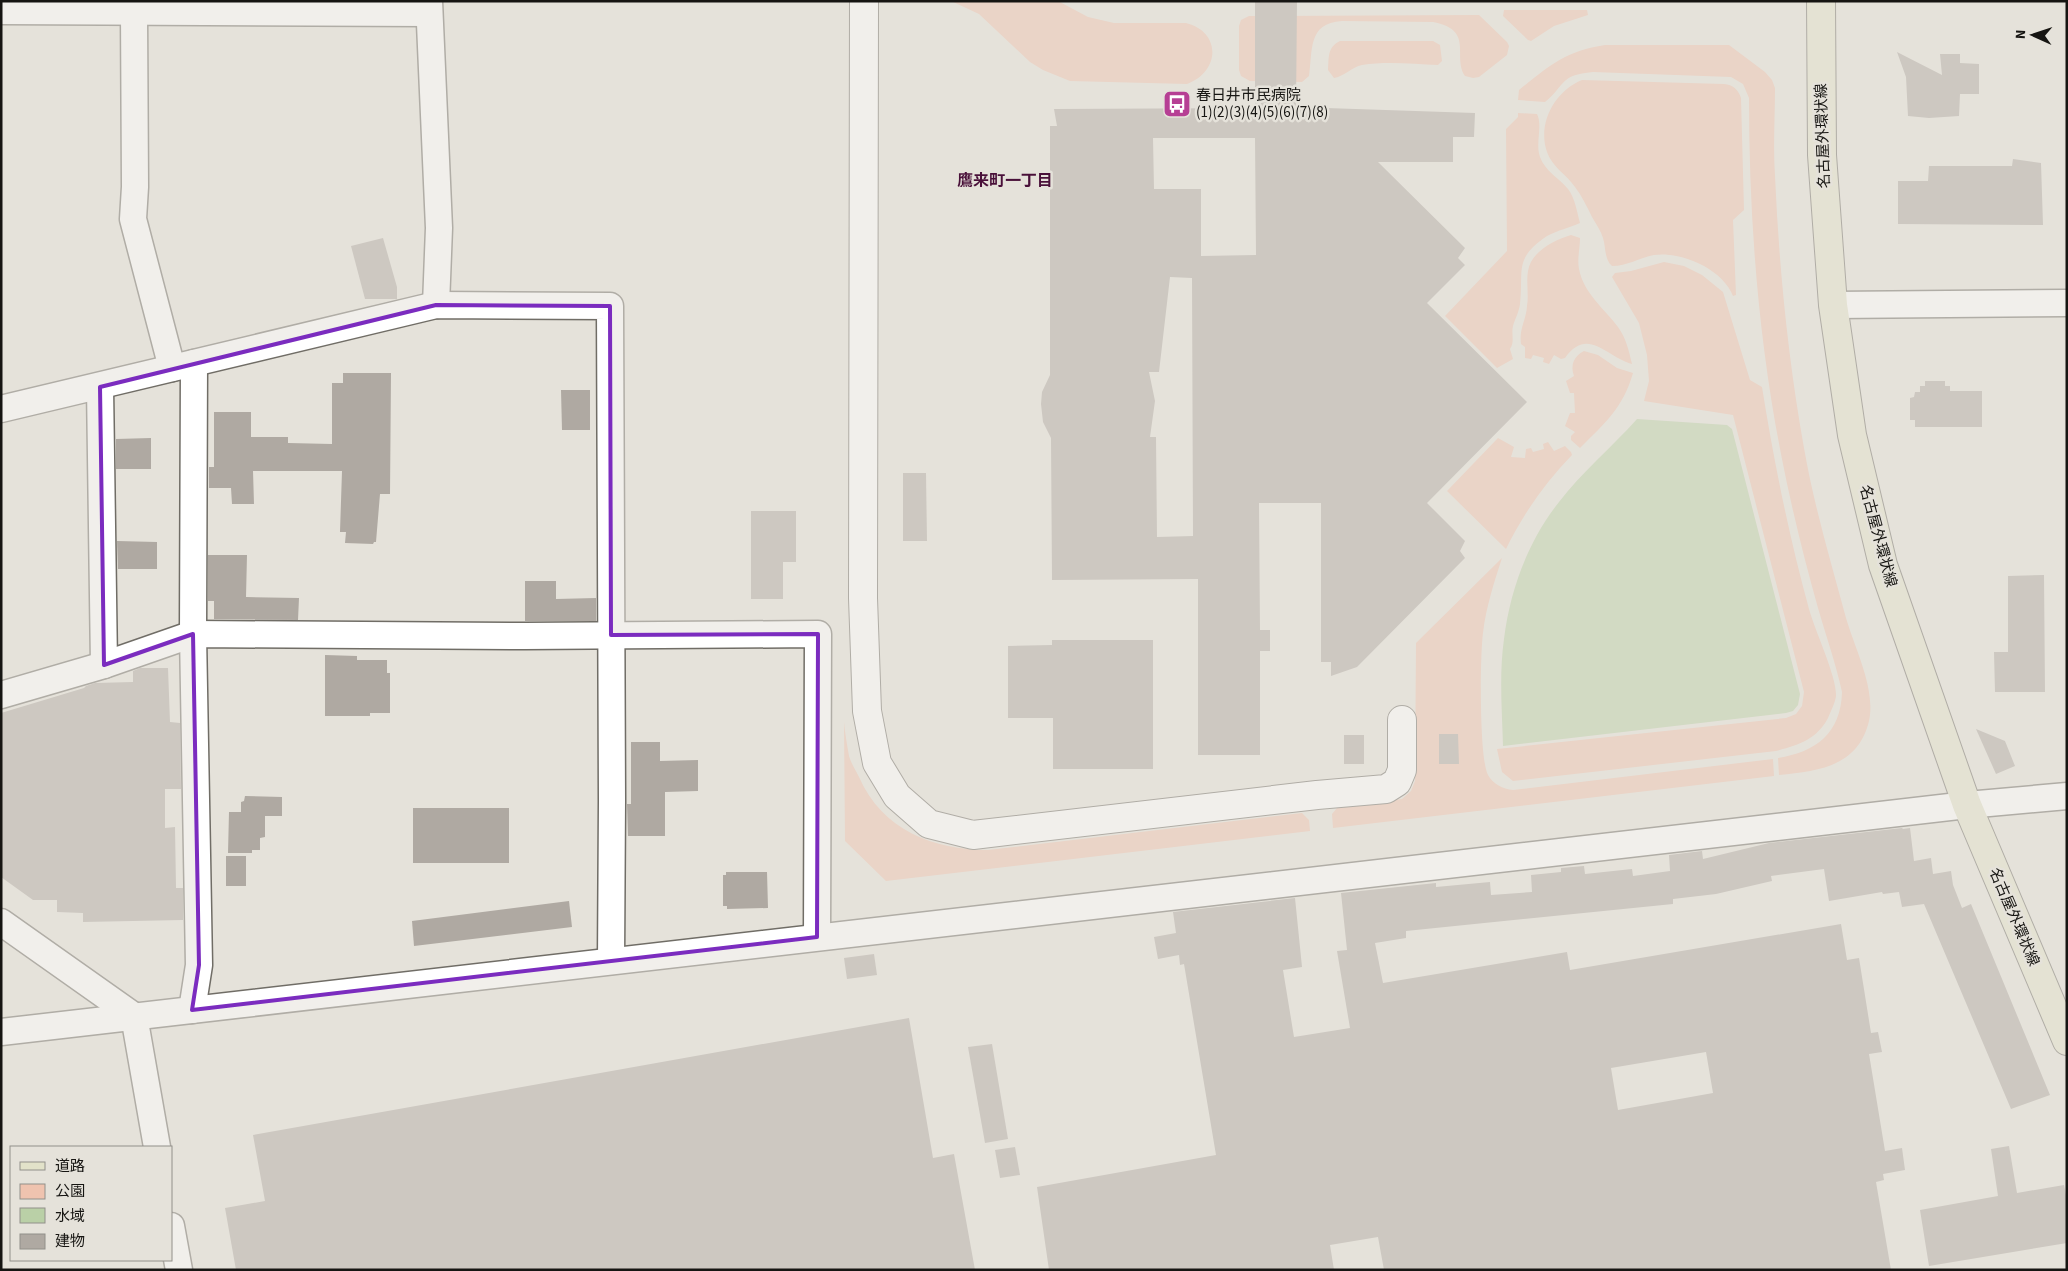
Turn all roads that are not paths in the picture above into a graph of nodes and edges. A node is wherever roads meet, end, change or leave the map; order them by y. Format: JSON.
{"nodes":[{"id":1,"x":2,"y":1,"type":"edge"},
{"id":2,"x":864,"y":1,"type":"edge"},
{"id":3,"x":1821,"y":1,"type":"edge"},
{"id":4,"x":429,"y":7,"type":"edge"},
{"id":5,"x":2,"y":12,"type":"edge"},
{"id":6,"x":134,"y":13,"type":"junction"},
{"id":7,"x":2067,"y":303,"type":"edge"},
{"id":8,"x":436,"y":305,"type":"junction"},
{"id":9,"x":1833,"y":305,"type":"junction"},
{"id":10,"x":183,"y":366,"type":"junction"},
{"id":11,"x":100,"y":387,"type":"junction"},
{"id":12,"x":1,"y":409,"type":"edge"},
{"id":13,"x":193,"y":634,"type":"junction"},
{"id":14,"x":611,"y":635,"type":"junction"},
{"id":15,"x":104,"y":665,"type":"junction"},
{"id":16,"x":1,"y":695,"type":"edge"},
{"id":17,"x":1402,"y":720,"type":"dead end"},
{"id":18,"x":2067,"y":796,"type":"edge"},
{"id":19,"x":1967,"y":805,"type":"junction"},
{"id":20,"x":1,"y":922,"type":"edge"},
{"id":21,"x":817,"y":937,"type":"junction"},
{"id":22,"x":611,"y":961,"type":"junction"},
{"id":23,"x":192,"y":1010,"type":"junction"},
{"id":24,"x":134,"y":1016,"type":"junction"},
{"id":25,"x":1,"y":1032,"type":"edge"},
{"id":26,"x":2067,"y":1041,"type":"edge"},
{"id":27,"x":157,"y":1146,"type":"edge"},
{"id":28,"x":172,"y":1232,"type":"edge"},
{"id":29,"x":179,"y":1270,"type":"edge"}],
"edges":[{"from":1,"to":5,"type":"street"},
{"from":2,"to":17,"type":"street"},
{"from":3,"to":9,"type":"main road","name":"名古屋外環状線"},
{"from":4,"to":6,"type":"street"},
{"from":4,"to":8,"type":"street"},
{"from":5,"to":6,"type":"street"},
{"from":6,"to":10,"type":"street"},
{"from":7,"to":9,"type":"street"},
{"from":8,"to":10,"type":"street"},
{"from":8,"to":14,"type":"street"},
{"from":9,"to":19,"type":"main road","name":"名古屋外環状線"},
{"from":10,"to":11,"type":"street"},
{"from":10,"to":13,"type":"street"},
{"from":11,"to":12,"type":"street"},
{"from":11,"to":15,"type":"street"},
{"from":13,"to":14,"type":"street"},
{"from":13,"to":15,"type":"street"},
{"from":13,"to":23,"type":"street"},
{"from":14,"to":21,"type":"street"},
{"from":14,"to":22,"type":"street"},
{"from":15,"to":16,"type":"street"},
{"from":18,"to":19,"type":"street"},
{"from":19,"to":21,"type":"street"},
{"from":19,"to":26,"type":"main road","name":"名古屋外環状線"},
{"from":20,"to":24,"type":"street"},
{"from":21,"to":22,"type":"street"},
{"from":22,"to":23,"type":"street"},
{"from":23,"to":24,"type":"street"},
{"from":24,"to":25,"type":"street"},
{"from":24,"to":27,"type":"street"},
{"from":28,"to":29,"type":"street"}]}
